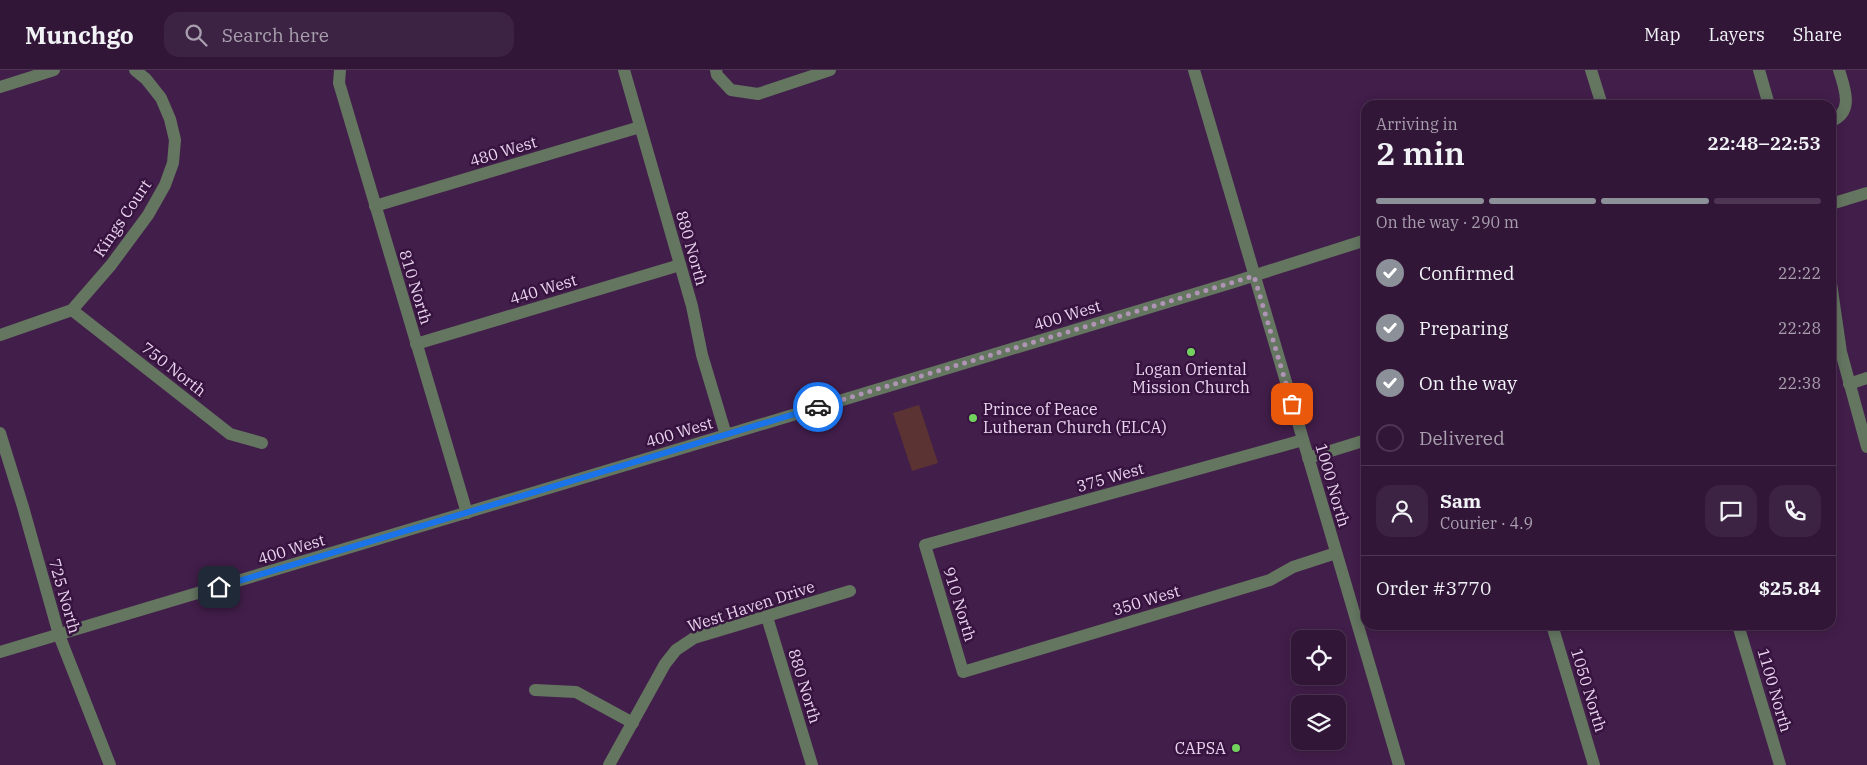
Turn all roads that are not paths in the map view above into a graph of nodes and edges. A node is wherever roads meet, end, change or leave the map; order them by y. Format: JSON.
{"nodes":[{"id":1,"x":54,"y":70,"type":"edge"},
{"id":2,"x":135,"y":70,"type":"edge"},
{"id":3,"x":340,"y":70,"type":"edge"},
{"id":4,"x":624,"y":70,"type":"edge"},
{"id":5,"x":716,"y":70,"type":"edge"},
{"id":6,"x":830,"y":70,"type":"edge"},
{"id":7,"x":1194,"y":70,"type":"edge"},
{"id":8,"x":1591,"y":70,"type":"edge"},
{"id":9,"x":1759,"y":70,"type":"edge"},
{"id":10,"x":1839,"y":70,"type":"edge"},
{"id":11,"x":0,"y":87,"type":"edge"},
{"id":12,"x":1600,"y":100,"type":"edge"},
{"id":13,"x":1768,"y":100,"type":"edge"},
{"id":14,"x":1836,"y":118,"type":"edge"},
{"id":15,"x":640,"y":127,"type":"junction"},
{"id":16,"x":1867,"y":193,"type":"edge"},
{"id":17,"x":1836,"y":202,"type":"edge"},
{"id":18,"x":375,"y":206,"type":"junction"},
{"id":19,"x":1361,"y":242,"type":"edge"},
{"id":20,"x":680,"y":265,"type":"junction"},
{"id":21,"x":1254,"y":276,"type":"junction"},
{"id":22,"x":72,"y":310,"type":"junction"},
{"id":23,"x":1836,"y":318,"type":"edge"},
{"id":24,"x":0,"y":335,"type":"edge"},
{"id":25,"x":416,"y":344,"type":"junction"},
{"id":26,"x":1867,"y":378,"type":"edge"},
{"id":27,"x":1849,"y":384,"type":"junction"},
{"id":28,"x":0,"y":433,"type":"edge"},
{"id":29,"x":726,"y":435,"type":"junction"},
{"id":30,"x":1303,"y":440,"type":"junction"},
{"id":31,"x":1361,"y":442,"type":"edge"},
{"id":32,"x":262,"y":443,"type":"dead end"},
{"id":33,"x":1867,"y":447,"type":"edge"},
{"id":34,"x":1308,"y":458,"type":"junction"},
{"id":35,"x":466,"y":514,"type":"junction"},
{"id":36,"x":925,"y":545,"type":"joint"},
{"id":37,"x":1336,"y":553,"type":"junction"},
{"id":38,"x":850,"y":591,"type":"dead end"},
{"id":39,"x":767,"y":617,"type":"junction"},
{"id":40,"x":1554,"y":630,"type":"edge"},
{"id":41,"x":1740,"y":630,"type":"edge"},
{"id":42,"x":59,"y":635,"type":"junction"},
{"id":43,"x":0,"y":652,"type":"edge"},
{"id":44,"x":963,"y":672,"type":"joint"},
{"id":45,"x":535,"y":690,"type":"dead end"},
{"id":46,"x":633,"y":723,"type":"junction"},
{"id":47,"x":110,"y":765,"type":"edge"},
{"id":48,"x":609,"y":765,"type":"edge"},
{"id":49,"x":812,"y":765,"type":"edge"},
{"id":50,"x":1399,"y":765,"type":"edge"},
{"id":51,"x":1594,"y":765,"type":"edge"},
{"id":52,"x":1780,"y":765,"type":"edge"}],
"edges":[{"from":1,"to":11,"type":"street"},
{"from":2,"to":22,"type":"street","name":"Kings Court"},
{"from":3,"to":18,"type":"street","name":"810 North"},
{"from":4,"to":15,"type":"street","name":"880 North"},
{"from":5,"to":6,"type":"street"},
{"from":7,"to":21,"type":"street","name":"1000 North"},
{"from":8,"to":12,"type":"street"},
{"from":9,"to":13,"type":"street"},
{"from":10,"to":14,"type":"street"},
{"from":15,"to":18,"type":"street","name":"480 West"},
{"from":15,"to":20,"type":"street","name":"880 North"},
{"from":16,"to":17,"type":"street"},
{"from":18,"to":25,"type":"street","name":"810 North"},
{"from":19,"to":21,"type":"street","name":"400 West"},
{"from":20,"to":25,"type":"street","name":"440 West"},
{"from":20,"to":29,"type":"street","name":"880 North"},
{"from":21,"to":29,"type":"street","name":"400 West"},
{"from":21,"to":30,"type":"street","name":"1000 North"},
{"from":22,"to":24,"type":"street","name":"Kings Court"},
{"from":22,"to":32,"type":"street","name":"750 North"},
{"from":23,"to":27,"type":"street"},
{"from":25,"to":35,"type":"street","name":"810 North"},
{"from":26,"to":27,"type":"street"},
{"from":27,"to":33,"type":"street"},
{"from":28,"to":42,"type":"street","name":"725 North"},
{"from":29,"to":35,"type":"street","name":"400 West"},
{"from":30,"to":34,"type":"street","name":"1000 North"},
{"from":30,"to":36,"type":"street","name":"375 West"},
{"from":31,"to":34,"type":"street"},
{"from":34,"to":37,"type":"street","name":"1000 North"},
{"from":35,"to":42,"type":"street","name":"400 West"},
{"from":36,"to":44,"type":"street","name":"910 North"},
{"from":37,"to":44,"type":"street","name":"350 West"},
{"from":37,"to":50,"type":"street","name":"1000 North"},
{"from":38,"to":39,"type":"street","name":"West Haven Drive"},
{"from":39,"to":46,"type":"street","name":"West Haven Drive"},
{"from":39,"to":49,"type":"street","name":"880 North"},
{"from":40,"to":51,"type":"street","name":"1050 North"},
{"from":41,"to":52,"type":"street","name":"1100 North"},
{"from":42,"to":43,"type":"street","name":"400 West"},
{"from":42,"to":47,"type":"street","name":"725 North"},
{"from":45,"to":46,"type":"street"},
{"from":46,"to":48,"type":"street","name":"West Haven Drive"}]}
